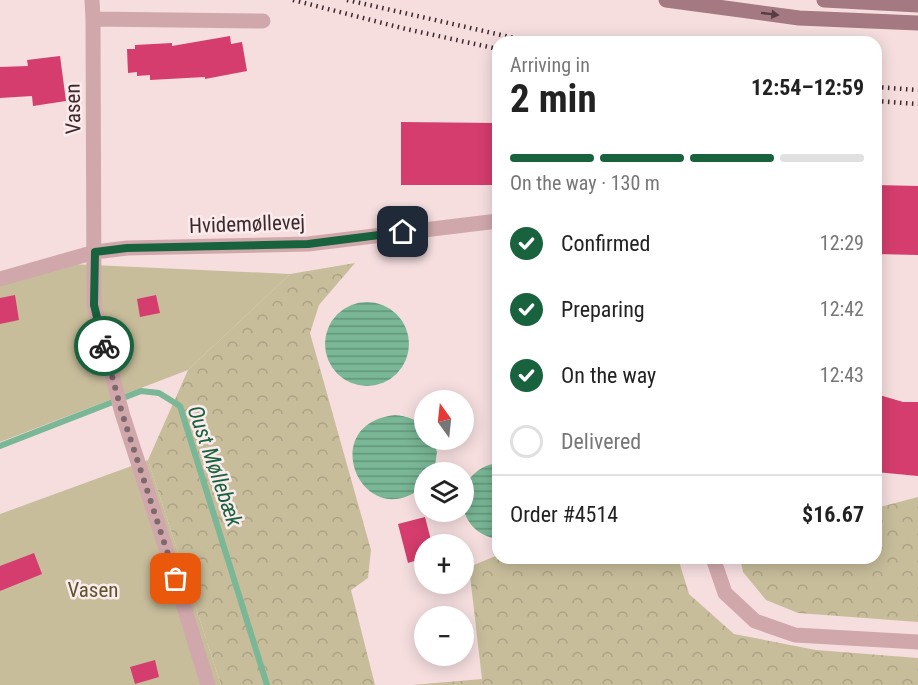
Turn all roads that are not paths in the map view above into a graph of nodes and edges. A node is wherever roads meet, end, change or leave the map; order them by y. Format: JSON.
{"nodes":[{"id":1,"x":92,"y":0,"type":"edge"},
{"id":2,"x":666,"y":0,"type":"edge"},
{"id":3,"x":824,"y":0,"type":"edge"},
{"id":4,"x":918,"y":5,"type":"edge"},
{"id":5,"x":93,"y":20,"type":"junction"},
{"id":6,"x":263,"y":21,"type":"dead end"},
{"id":7,"x":918,"y":23,"type":"edge"},
{"id":8,"x":492,"y":222,"type":"edge"},
{"id":9,"x":95,"y":252,"type":"junction"},
{"id":10,"x":0,"y":279,"type":"edge"},
{"id":11,"x":715,"y":564,"type":"edge"},
{"id":12,"x":918,"y":642,"type":"edge"},
{"id":13,"x":208,"y":685,"type":"edge"}],
"edges":[{"from":1,"to":5,"type":"street","name":"Vasen"},
{"from":2,"to":7,"type":"street","one_way":true},
{"from":3,"to":4,"type":"street"},
{"from":5,"to":6,"type":"street"},
{"from":5,"to":9,"type":"street","name":"Vasen"},
{"from":8,"to":9,"type":"street","name":"Hvidemøllevej"},
{"from":9,"to":10,"type":"street","name":"Hvidemøllevej"},
{"from":9,"to":13,"type":"street","name":"Vasen"},
{"from":11,"to":12,"type":"street"}]}
